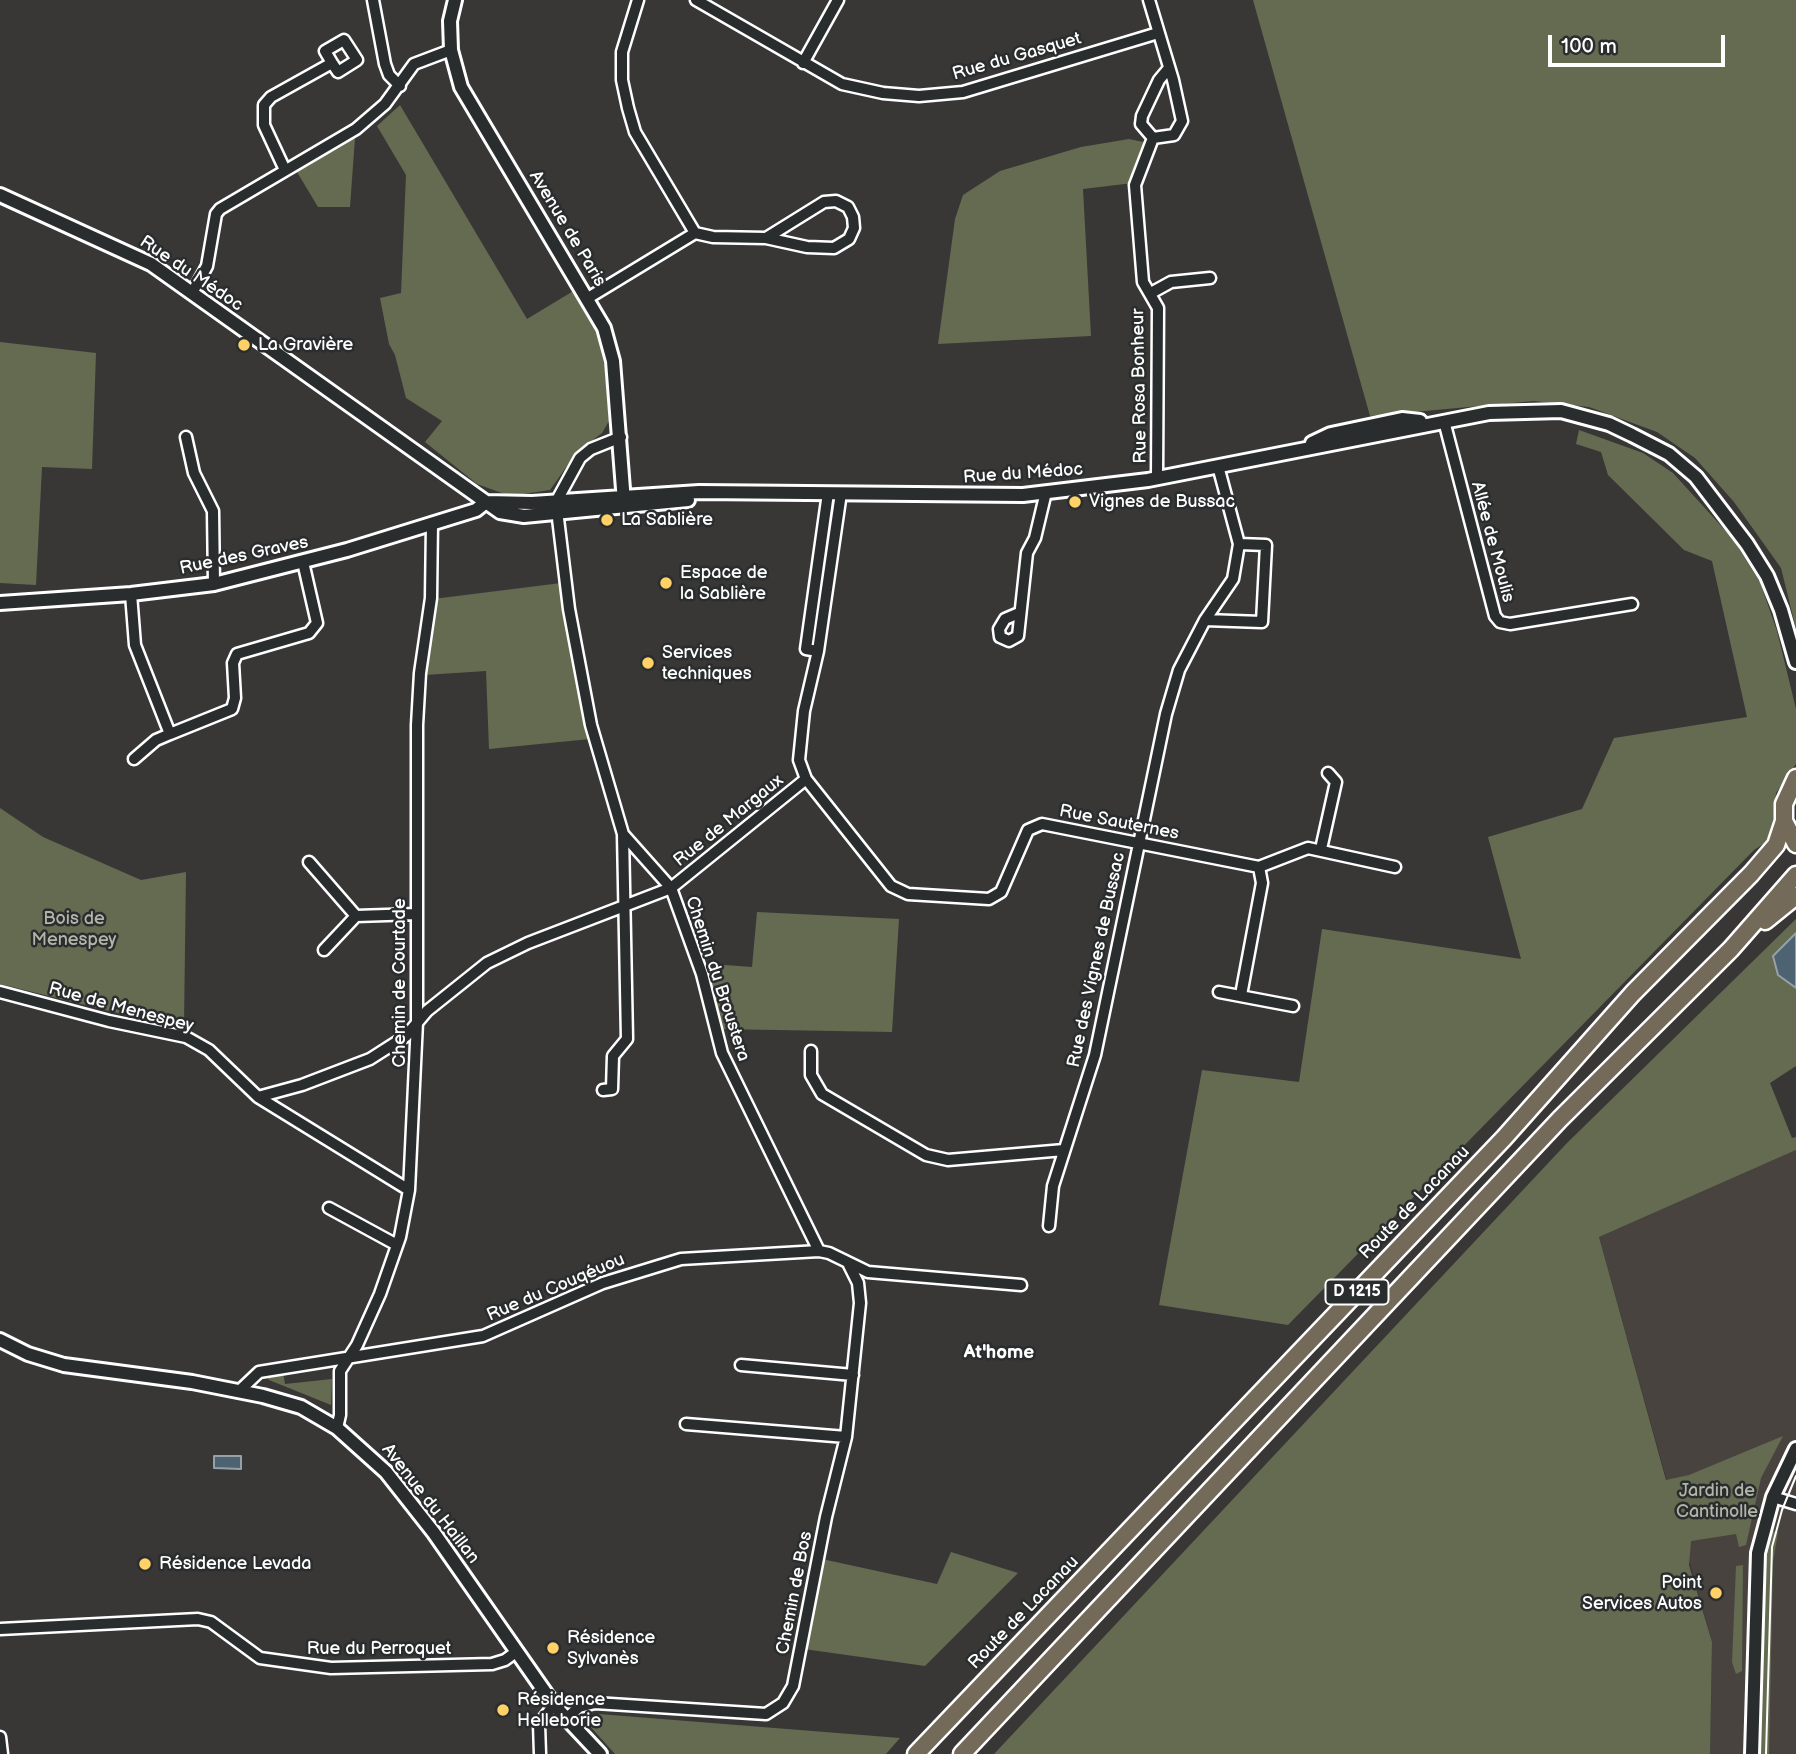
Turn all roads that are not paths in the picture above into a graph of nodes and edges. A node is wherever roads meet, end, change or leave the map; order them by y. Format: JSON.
{"nodes":[{"id":1,"x":373,"y":0,"type":"edge"},
{"id":2,"x":455,"y":0,"type":"edge"},
{"id":3,"x":638,"y":0,"type":"edge"},
{"id":4,"x":696,"y":0,"type":"edge"},
{"id":5,"x":838,"y":0,"type":"edge"},
{"id":6,"x":1149,"y":0,"type":"edge"},
{"id":7,"x":1158,"y":33,"type":"junction"},
{"id":8,"x":451,"y":50,"type":"junction"},
{"id":9,"x":332,"y":63,"type":"dead end"},
{"id":10,"x":803,"y":63,"type":"junction"},
{"id":11,"x":1169,"y":68,"type":"junction"},
{"id":12,"x":400,"y":86,"type":"junction"},
{"id":13,"x":1153,"y":138,"type":"junction"},
{"id":14,"x":285,"y":170,"type":"junction"},
{"id":15,"x":0,"y":195,"type":"edge"},
{"id":16,"x":695,"y":233,"type":"junction"},
{"id":17,"x":766,"y":238,"type":"junction"},
{"id":18,"x":1210,"y":278,"type":"dead end"},
{"id":19,"x":192,"y":293,"type":"junction"},
{"id":20,"x":1151,"y":293,"type":"junction"},
{"id":21,"x":588,"y":298,"type":"junction"},
{"id":22,"x":1444,"y":421,"type":"junction"},
{"id":23,"x":186,"y":437,"type":"dead end"},
{"id":24,"x":621,"y":437,"type":"junction"},
{"id":25,"x":1218,"y":466,"type":"junction"},
{"id":26,"x":1157,"y":478,"type":"junction"},
{"id":27,"x":1046,"y":492,"type":"junction"},
{"id":28,"x":834,"y":493,"type":"junction"},
{"id":29,"x":624,"y":497,"type":"junction"},
{"id":30,"x":486,"y":502,"type":"junction"},
{"id":31,"x":556,"y":507,"type":"junction"},
{"id":32,"x":432,"y":523,"type":"junction"},
{"id":33,"x":1240,"y":544,"type":"junction"},
{"id":34,"x":303,"y":562,"type":"junction"},
{"id":35,"x":214,"y":584,"type":"junction"},
{"id":36,"x":131,"y":594,"type":"junction"},
{"id":37,"x":0,"y":603,"type":"edge"},
{"id":38,"x":1632,"y":604,"type":"dead end"},
{"id":39,"x":1019,"y":613,"type":"dead end"},
{"id":40,"x":1205,"y":620,"type":"junction"},
{"id":41,"x":1796,"y":663,"type":"edge"},
{"id":42,"x":170,"y":734,"type":"junction"},
{"id":43,"x":135,"y":759,"type":"dead end"},
{"id":44,"x":1328,"y":773,"type":"dead end"},
{"id":45,"x":1796,"y":778,"type":"edge"},
{"id":46,"x":806,"y":779,"type":"junction"},
{"id":47,"x":1784,"y":821,"type":"junction"},
{"id":48,"x":623,"y":834,"type":"junction"},
{"id":49,"x":1138,"y":843,"type":"junction"},
{"id":50,"x":1796,"y":844,"type":"edge"},
{"id":51,"x":1321,"y":849,"type":"junction"},
{"id":52,"x":309,"y":862,"type":"dead end"},
{"id":53,"x":1259,"y":867,"type":"junction"},
{"id":54,"x":1395,"y":867,"type":"dead end"},
{"id":55,"x":1796,"y":875,"type":"edge"},
{"id":56,"x":671,"y":888,"type":"junction"},
{"id":57,"x":1796,"y":896,"type":"edge"},
{"id":58,"x":624,"y":907,"type":"junction"},
{"id":59,"x":416,"y":914,"type":"junction"},
{"id":60,"x":356,"y":916,"type":"junction"},
{"id":61,"x":1731,"y":949,"type":"junction"},
{"id":62,"x":324,"y":950,"type":"dead end"},
{"id":63,"x":0,"y":992,"type":"edge"},
{"id":64,"x":1219,"y":992,"type":"dead end"},
{"id":65,"x":1241,"y":995,"type":"junction"},
{"id":66,"x":1293,"y":1006,"type":"dead end"},
{"id":67,"x":417,"y":1023,"type":"junction"},
{"id":68,"x":811,"y":1051,"type":"dead end"},
{"id":69,"x":603,"y":1090,"type":"dead end"},
{"id":70,"x":258,"y":1097,"type":"junction"},
{"id":71,"x":1065,"y":1150,"type":"junction"},
{"id":72,"x":410,"y":1190,"type":"junction"},
{"id":73,"x":328,"y":1208,"type":"dead end"},
{"id":74,"x":1049,"y":1226,"type":"dead end"},
{"id":75,"x":397,"y":1245,"type":"junction"},
{"id":76,"x":819,"y":1251,"type":"junction"},
{"id":77,"x":849,"y":1265,"type":"junction"},
{"id":78,"x":1021,"y":1285,"type":"dead end"},
{"id":79,"x":0,"y":1340,"type":"edge"},
{"id":80,"x":345,"y":1360,"type":"junction"},
{"id":81,"x":741,"y":1366,"type":"dead end"},
{"id":82,"x":853,"y":1375,"type":"junction"},
{"id":83,"x":239,"y":1391,"type":"junction"},
{"id":84,"x":686,"y":1424,"type":"dead end"},
{"id":85,"x":337,"y":1428,"type":"junction"},
{"id":86,"x":846,"y":1437,"type":"junction"},
{"id":87,"x":1796,"y":1448,"type":"edge"},
{"id":88,"x":1773,"y":1497,"type":"junction"},
{"id":89,"x":1796,"y":1504,"type":"edge"},
{"id":90,"x":0,"y":1629,"type":"edge"},
{"id":91,"x":516,"y":1652,"type":"junction"},
{"id":92,"x":554,"y":1705,"type":"junction"},
{"id":93,"x":566,"y":1719,"type":"junction"},
{"id":94,"x":0,"y":1737,"type":"edge"},
{"id":95,"x":2,"y":1754,"type":"edge"},
{"id":96,"x":540,"y":1754,"type":"edge"},
{"id":97,"x":600,"y":1754,"type":"edge"},
{"id":98,"x":916,"y":1754,"type":"edge"},
{"id":99,"x":962,"y":1754,"type":"edge"},
{"id":100,"x":1752,"y":1754,"type":"edge"}],
"edges":[{"from":1,"to":12,"type":"street"},
{"from":2,"to":8,"type":"street","name":"Avenue de Paris"},
{"from":3,"to":16,"type":"street"},
{"from":4,"to":10,"type":"street","name":"Rue du Gasquet"},
{"from":5,"to":10,"type":"street"},
{"from":6,"to":7,"type":"street"},
{"from":7,"to":10,"type":"street","name":"Rue du Gasquet"},
{"from":7,"to":11,"type":"street"},
{"from":8,"to":12,"type":"street"},
{"from":8,"to":21,"type":"street","name":"Avenue de Paris"},
{"from":9,"to":14,"type":"street"},
{"from":11,"to":13,"type":"street"},
{"from":11,"to":13,"type":"street"},
{"from":12,"to":14,"type":"street"},
{"from":13,"to":20,"type":"street","name":"Rue Rosa Bonheur"},
{"from":14,"to":19,"type":"street"},
{"from":15,"to":19,"type":"street","name":"Rue du Médoc"},
{"from":16,"to":17,"type":"street"},
{"from":16,"to":21,"type":"street"},
{"from":17,"to":17,"type":"street"},
{"from":18,"to":20,"type":"street","name":"Rue Rosa Bonheur"},
{"from":19,"to":30,"type":"street","name":"Rue du Médoc"},
{"from":20,"to":26,"type":"street","name":"Rue Rosa Bonheur"},
{"from":21,"to":24,"type":"street","name":"Avenue de Paris"},
{"from":22,"to":25,"type":"street","name":"Rue du Médoc"},
{"from":22,"to":38,"type":"street","name":"Allée de Moulis"},
{"from":22,"to":41,"type":"street","name":"Rue du Médoc"},
{"from":23,"to":35,"type":"street"},
{"from":24,"to":29,"type":"street","name":"Avenue de Paris"},
{"from":24,"to":31,"type":"street"},
{"from":25,"to":26,"type":"street","name":"Rue du Médoc"},
{"from":25,"to":33,"type":"street","name":"Rue des Vignes de Bussac"},
{"from":26,"to":27,"type":"street","name":"Rue du Médoc"},
{"from":27,"to":28,"type":"street","name":"Rue du Médoc"},
{"from":27,"to":39,"type":"street"},
{"from":28,"to":29,"type":"street","name":"Rue du Médoc"},
{"from":28,"to":46,"type":"street","name":"Rue Sauternes"},
{"from":29,"to":31,"type":"street","name":"Rue du Médoc"},
{"from":30,"to":31,"type":"street","name":"Rue du Médoc"},
{"from":30,"to":32,"type":"street","name":"Rue des Graves"},
{"from":31,"to":48,"type":"street","name":"Chemin du Broustera"},
{"from":32,"to":34,"type":"street","name":"Rue des Graves"},
{"from":32,"to":59,"type":"street","name":"Chemin de Courtade"},
{"from":33,"to":40,"type":"street","name":"Rue des Vignes de Bussac"},
{"from":33,"to":40,"type":"street"},
{"from":34,"to":35,"type":"street","name":"Rue des Graves"},
{"from":34,"to":42,"type":"street"},
{"from":35,"to":36,"type":"street","name":"Rue des Graves"},
{"from":36,"to":37,"type":"street","name":"Rue des Graves"},
{"from":36,"to":42,"type":"street"},
{"from":40,"to":49,"type":"street","name":"Rue des Vignes de Bussac"},
{"from":42,"to":43,"type":"street"},
{"from":44,"to":51,"type":"street"},
{"from":45,"to":47,"type":"main road","name":"Route de Lacanau"},
{"from":46,"to":49,"type":"street","name":"Rue Sauternes"},
{"from":46,"to":56,"type":"street","name":"Rue de Margaux"},
{"from":47,"to":50,"type":"main road"},
{"from":47,"to":98,"type":"main road","name":"Route de Lacanau","number":"D 1215"},
{"from":48,"to":56,"type":"street","name":"Chemin du Broustera"},
{"from":48,"to":58,"type":"street"},
{"from":49,"to":53,"type":"street","name":"Rue Sauternes"},
{"from":49,"to":71,"type":"street","name":"Rue des Vignes de Bussac"},
{"from":51,"to":53,"type":"street"},
{"from":51,"to":54,"type":"street"},
{"from":52,"to":60,"type":"street"},
{"from":53,"to":65,"type":"street"},
{"from":55,"to":61,"type":"main road","number":"D 1215"},
{"from":56,"to":58,"type":"street","name":"Rue de Margaux"},
{"from":56,"to":76,"type":"street","name":"Chemin du Broustera"},
{"from":57,"to":61,"type":"main road"},
{"from":58,"to":67,"type":"street","name":"Rue de Margaux"},
{"from":58,"to":69,"type":"street"},
{"from":59,"to":60,"type":"street"},
{"from":59,"to":67,"type":"street","name":"Chemin de Courtade"},
{"from":60,"to":62,"type":"street"},
{"from":61,"to":99,"type":"main road","number":"D 1215"},
{"from":63,"to":70,"type":"street","name":"Rue de Menespey"},
{"from":64,"to":65,"type":"street"},
{"from":65,"to":66,"type":"street"},
{"from":67,"to":70,"type":"street"},
{"from":67,"to":72,"type":"street","name":"Chemin de Courtade"},
{"from":68,"to":71,"type":"street"},
{"from":70,"to":72,"type":"street","name":"Rue de Menespey"},
{"from":71,"to":74,"type":"street","name":"Rue des Vignes de Bussac"},
{"from":72,"to":75,"type":"street","name":"Chemin de Courtade"},
{"from":73,"to":75,"type":"street"},
{"from":75,"to":80,"type":"street","name":"Chemin de Courtade"},
{"from":76,"to":77,"type":"street","name":"Rue du Couqéuou"},
{"from":76,"to":80,"type":"street","name":"Rue du Couqéuou"},
{"from":77,"to":78,"type":"street","name":"Rue du Couqéuou"},
{"from":77,"to":82,"type":"street","name":"Chemin de Bos"},
{"from":79,"to":83,"type":"street","name":"Avenue du Haillan"},
{"from":80,"to":83,"type":"street","name":"Rue du Couqéuou"},
{"from":80,"to":85,"type":"street","name":"Chemin de Courtade"},
{"from":81,"to":82,"type":"street"},
{"from":82,"to":86,"type":"street","name":"Chemin de Bos"},
{"from":83,"to":85,"type":"street","name":"Avenue du Haillan"},
{"from":84,"to":86,"type":"street"},
{"from":85,"to":91,"type":"street","name":"Avenue du Haillan"},
{"from":86,"to":93,"type":"street","name":"Chemin de Bos"},
{"from":87,"to":88,"type":"street"},
{"from":88,"to":89,"type":"street"},
{"from":88,"to":100,"type":"street"},
{"from":90,"to":91,"type":"street","name":"Rue du Perroquet"},
{"from":91,"to":92,"type":"street","name":"Avenue du Haillan"},
{"from":92,"to":93,"type":"street","name":"Avenue du Haillan"},
{"from":92,"to":96,"type":"street"},
{"from":93,"to":97,"type":"street","name":"Avenue du Haillan"},
{"from":94,"to":95,"type":"street"}]}
